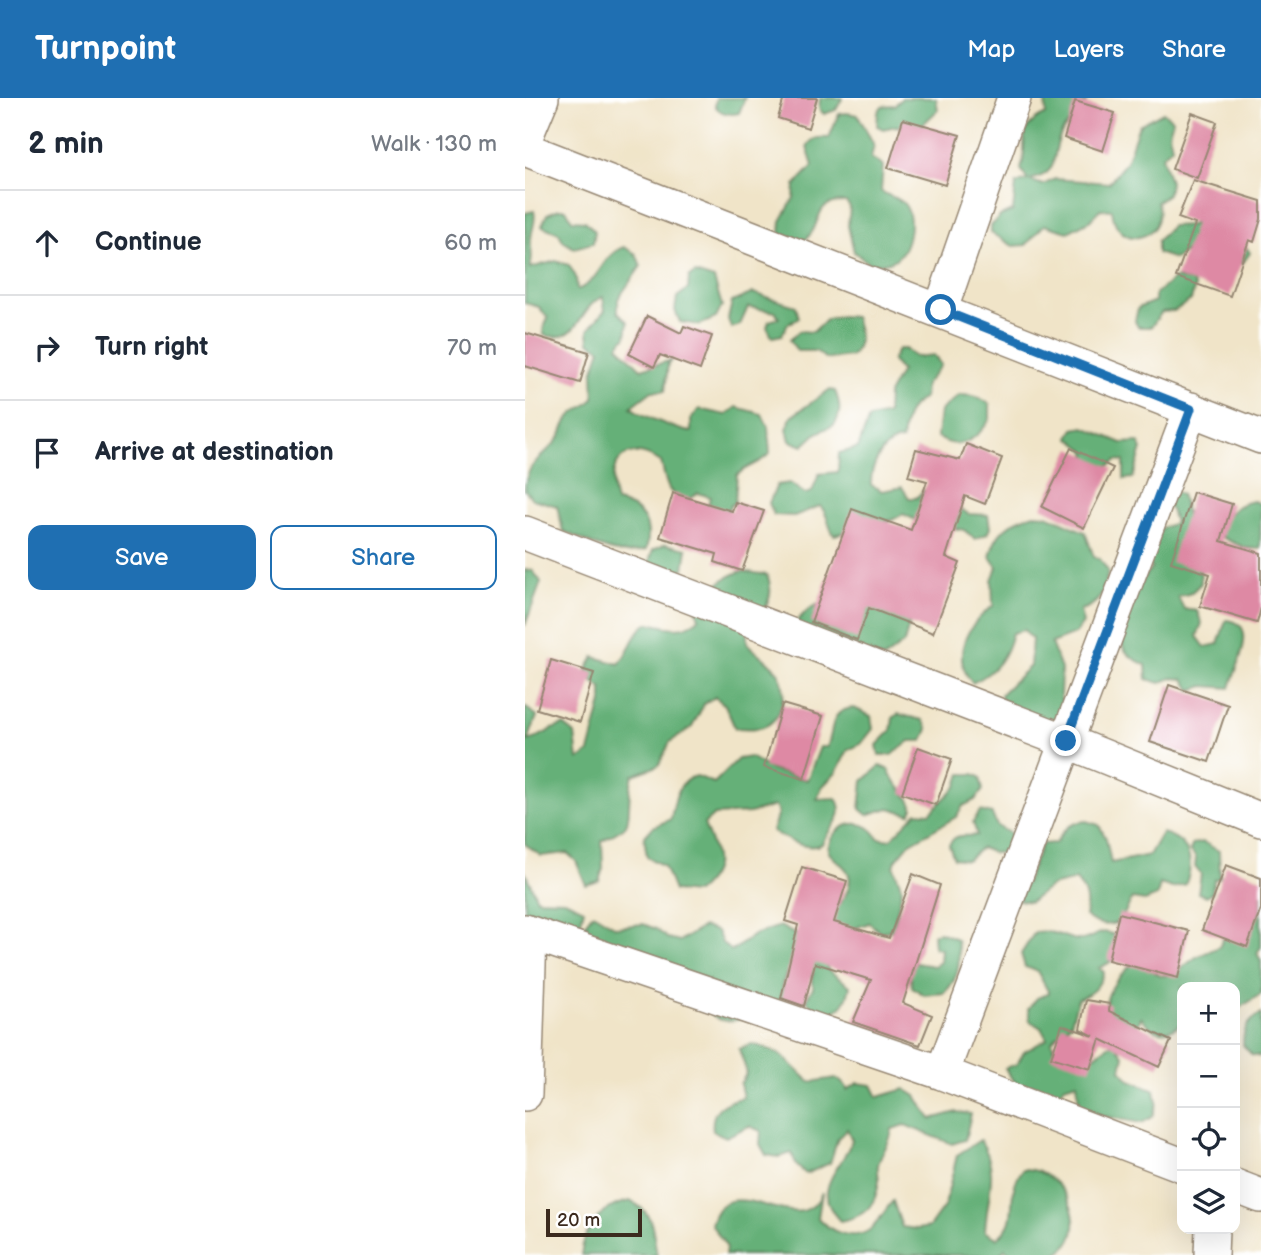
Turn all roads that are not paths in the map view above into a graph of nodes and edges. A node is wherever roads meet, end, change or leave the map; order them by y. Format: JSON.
{"nodes":[{"id":1,"x":542,"y":98,"type":"edge"},
{"id":2,"x":1014,"y":98,"type":"edge"},
{"id":3,"x":525,"y":139,"type":"edge"},
{"id":4,"x":525,"y":149,"type":"edge"},
{"id":5,"x":941,"y":310,"type":"junction"},
{"id":6,"x":1191,"y":409,"type":"junction"},
{"id":7,"x":1261,"y":437,"type":"edge"},
{"id":8,"x":525,"y":533,"type":"edge"},
{"id":9,"x":1066,"y":741,"type":"junction"},
{"id":10,"x":1261,"y":820,"type":"edge"},
{"id":11,"x":528,"y":932,"type":"edge"},
{"id":12,"x":941,"y":1073,"type":"junction"},
{"id":13,"x":525,"y":1094,"type":"edge"},
{"id":14,"x":1177,"y":1163,"type":"edge"},
{"id":15,"x":1240,"y":1188,"type":"edge"},
{"id":16,"x":1261,"y":1196,"type":"edge"},
{"id":17,"x":1212,"y":1234,"type":"edge"},
{"id":18,"x":1212,"y":1255,"type":"edge"}],
"edges":[{"from":1,"to":3,"type":"street"},
{"from":2,"to":5,"type":"street"},
{"from":4,"to":5,"type":"street"},
{"from":5,"to":6,"type":"street"},
{"from":6,"to":7,"type":"street"},
{"from":6,"to":9,"type":"street"},
{"from":8,"to":9,"type":"street"},
{"from":9,"to":10,"type":"street"},
{"from":9,"to":12,"type":"street"},
{"from":11,"to":12,"type":"street"},
{"from":11,"to":13,"type":"street"},
{"from":12,"to":14,"type":"street"},
{"from":15,"to":16,"type":"street"},
{"from":17,"to":18,"type":"street"}]}
